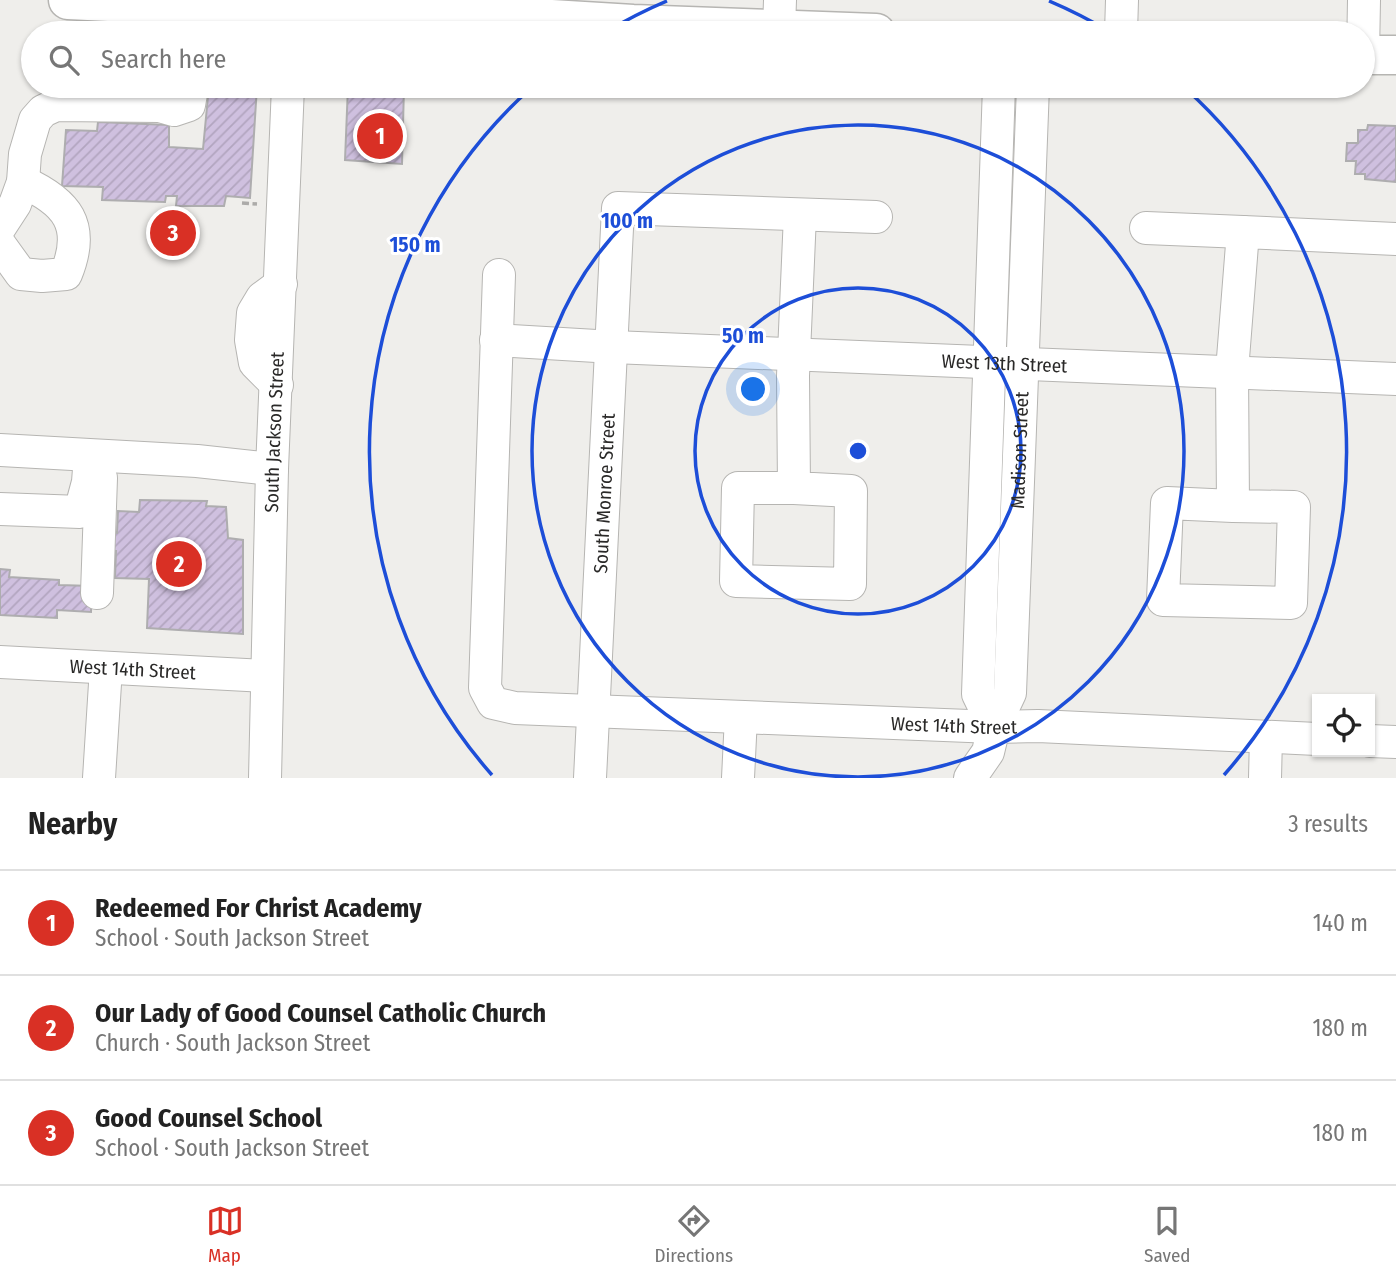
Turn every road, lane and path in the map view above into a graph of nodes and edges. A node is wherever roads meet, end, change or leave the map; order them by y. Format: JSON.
{"nodes":[{"id":1,"x":68,"y":0,"type":"edge"},
{"id":2,"x":80,"y":0,"type":"edge"},
{"id":3,"x":1122,"y":0,"type":"edge"},
{"id":4,"x":1364,"y":0,"type":"edge"},
{"id":5,"x":425,"y":7,"type":"edge"},
{"id":6,"x":520,"y":8,"type":"edge"},
{"id":7,"x":633,"y":12,"type":"edge"},
{"id":8,"x":779,"y":15,"type":"edge"},
{"id":9,"x":281,"y":21,"type":"edge"},
{"id":10,"x":300,"y":21,"type":"edge"},
{"id":11,"x":811,"y":21,"type":"edge"},
{"id":12,"x":1121,"y":21,"type":"edge"},
{"id":13,"x":1364,"y":21,"type":"edge"},
{"id":14,"x":1375,"y":55,"type":"edge"},
{"id":15,"x":1396,"y":55,"type":"edge"},
{"id":16,"x":138,"y":98,"type":"edge"},
{"id":17,"x":163,"y":98,"type":"edge"},
{"id":18,"x":190,"y":98,"type":"edge"},
{"id":19,"x":288,"y":98,"type":"edge"},
{"id":20,"x":999,"y":98,"type":"edge"},
{"id":21,"x":1033,"y":98,"type":"edge"},
{"id":22,"x":23,"y":182,"type":"junction"},
{"id":23,"x":242,"y":203,"type":"dead end"},
{"id":24,"x":261,"y":205,"type":"dead end"},
{"id":25,"x":800,"y":215,"type":"junction"},
{"id":26,"x":876,"y":218,"type":"dead end"},
{"id":27,"x":0,"y":227,"type":"edge"},
{"id":28,"x":1146,"y":228,"type":"dead end"},
{"id":29,"x":1242,"y":232,"type":"junction"},
{"id":30,"x":1396,"y":239,"type":"edge"},
{"id":31,"x":0,"y":244,"type":"edge"},
{"id":32,"x":499,"y":275,"type":"dead end"},
{"id":33,"x":496,"y":340,"type":"junction"},
{"id":34,"x":613,"y":347,"type":"junction"},
{"id":35,"x":794,"y":354,"type":"junction"},
{"id":36,"x":990,"y":362,"type":"junction"},
{"id":37,"x":1024,"y":363,"type":"junction"},
{"id":38,"x":1232,"y":371,"type":"junction"},
{"id":39,"x":1396,"y":379,"type":"edge"},
{"id":40,"x":0,"y":450,"type":"edge"},
{"id":41,"x":96,"y":456,"type":"junction"},
{"id":42,"x":272,"y":469,"type":"junction"},
{"id":43,"x":794,"y":488,"type":"junction"},
{"id":44,"x":1233,"y":506,"type":"junction"},
{"id":45,"x":0,"y":509,"type":"edge"},
{"id":46,"x":97,"y":593,"type":"dead end"},
{"id":47,"x":0,"y":662,"type":"edge"},
{"id":48,"x":106,"y":668,"type":"junction"},
{"id":49,"x":267,"y":676,"type":"junction"},
{"id":50,"x":592,"y":711,"type":"junction"},
{"id":51,"x":741,"y":717,"type":"junction"},
{"id":52,"x":994,"y":727,"type":"junction"},
{"id":53,"x":1266,"y":737,"type":"junction"},
{"id":54,"x":1312,"y":739,"type":"edge"},
{"id":55,"x":1375,"y":741,"type":"edge"},
{"id":56,"x":1396,"y":742,"type":"edge"},
{"id":57,"x":99,"y":778,"type":"edge"},
{"id":58,"x":265,"y":778,"type":"edge"},
{"id":59,"x":590,"y":778,"type":"edge"},
{"id":60,"x":738,"y":778,"type":"edge"},
{"id":61,"x":970,"y":778,"type":"edge"},
{"id":62,"x":1265,"y":778,"type":"edge"}],
"edges":[{"from":1,"to":2,"type":"main road"},
{"from":2,"to":9,"type":"main road"},
{"from":3,"to":12,"type":"street"},
{"from":4,"to":13,"type":"street"},
{"from":5,"to":6,"type":"main road"},
{"from":5,"to":10,"type":"main road"},
{"from":6,"to":7,"type":"main road"},
{"from":7,"to":8,"type":"main road"},
{"from":8,"to":11,"type":"main road"},
{"from":14,"to":15,"type":"main road"},
{"from":16,"to":22,"type":"street"},
{"from":17,"to":18,"type":"street"},
{"from":19,"to":42,"type":"street","name":"South Jackson Street"},
{"from":20,"to":36,"type":"street","name":"Madison Street"},
{"from":21,"to":37,"type":"street","name":"Madison Street"},
{"from":22,"to":27,"type":"street"},
{"from":22,"to":31,"type":"street"},
{"from":23,"to":24,"type":"path"},
{"from":25,"to":26,"type":"street"},
{"from":25,"to":34,"type":"street","name":"South Monroe Street"},
{"from":25,"to":35,"type":"street"},
{"from":28,"to":29,"type":"street"},
{"from":29,"to":30,"type":"street"},
{"from":29,"to":38,"type":"street"},
{"from":32,"to":33,"type":"street","name":"West 14th Street"},
{"from":33,"to":34,"type":"street","name":"West 13th Street"},
{"from":33,"to":50,"type":"street","name":"West 14th Street"},
{"from":34,"to":35,"type":"street","name":"West 13th Street"},
{"from":34,"to":50,"type":"street","name":"South Monroe Street"},
{"from":35,"to":36,"type":"street","name":"West 13th Street"},
{"from":35,"to":43,"type":"street"},
{"from":36,"to":37,"type":"street","name":"West 13th Street"},
{"from":36,"to":52,"type":"street","name":"Madison Street"},
{"from":37,"to":38,"type":"street","name":"West 13th Street"},
{"from":37,"to":52,"type":"street","name":"Madison Street"},
{"from":38,"to":39,"type":"street","name":"West 13th Street"},
{"from":38,"to":44,"type":"street"},
{"from":40,"to":41,"type":"street"},
{"from":41,"to":42,"type":"street"},
{"from":41,"to":45,"type":"street"},
{"from":41,"to":46,"type":"street"},
{"from":42,"to":49,"type":"street","name":"South Jackson Street"},
{"from":43,"to":43,"type":"street"},
{"from":44,"to":44,"type":"street"},
{"from":47,"to":48,"type":"street","name":"West 14th Street"},
{"from":48,"to":49,"type":"street","name":"West 14th Street"},
{"from":48,"to":57,"type":"street"},
{"from":49,"to":58,"type":"street","name":"South Jackson Street"},
{"from":50,"to":51,"type":"street","name":"West 14th Street"},
{"from":50,"to":59,"type":"street","name":"South Monroe Street"},
{"from":51,"to":52,"type":"street","name":"West 14th Street"},
{"from":51,"to":60,"type":"street"},
{"from":52,"to":53,"type":"street","name":"West 14th Street"},
{"from":52,"to":61,"type":"street","name":"Madison Street"},
{"from":53,"to":54,"type":"street","name":"West 14th Street"},
{"from":53,"to":62,"type":"street"},
{"from":55,"to":56,"type":"street"}]}
